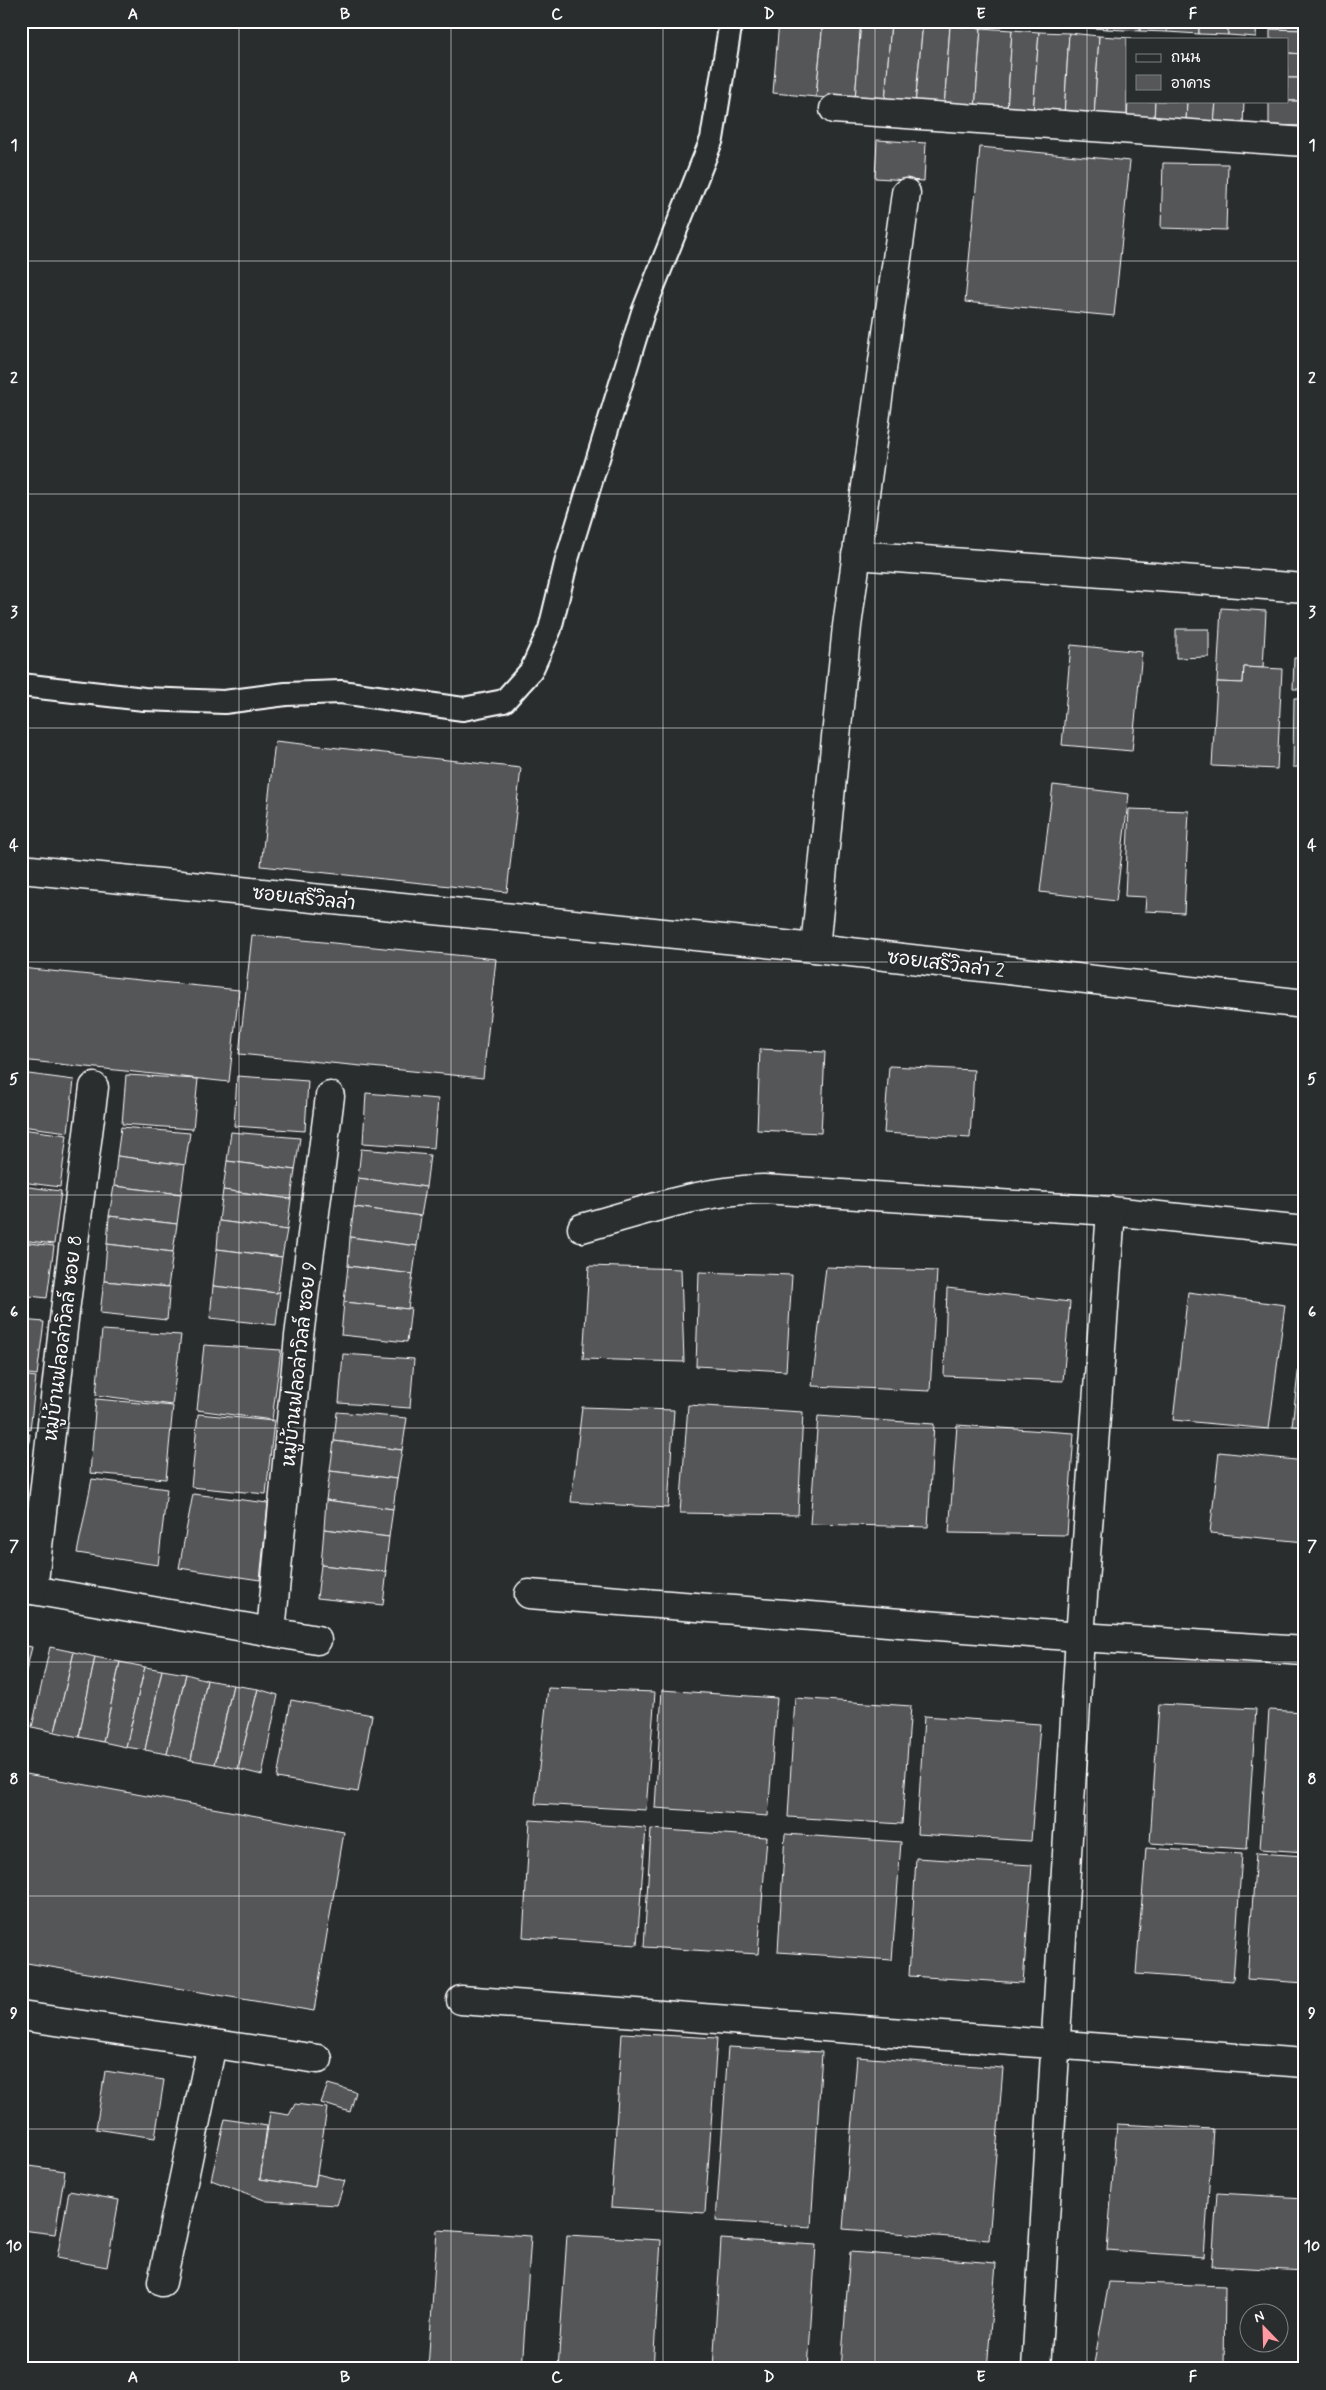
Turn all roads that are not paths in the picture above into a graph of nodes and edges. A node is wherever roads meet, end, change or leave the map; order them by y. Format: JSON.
{"nodes":[{"id":1,"x":731,"y":21,"type":"edge"},
{"id":2,"x":834,"y":108,"type":"dead end"},
{"id":3,"x":1305,"y":142,"type":"edge"},
{"id":4,"x":906,"y":193,"type":"dead end"},
{"id":5,"x":856,"y":555,"type":"junction"},
{"id":6,"x":1305,"y":588,"type":"edge"},
{"id":7,"x":21,"y":685,"type":"edge"},
{"id":8,"x":21,"y":869,"type":"edge"},
{"id":9,"x":586,"y":925,"type":"joint"},
{"id":10,"x":815,"y":948,"type":"junction"},
{"id":11,"x":1305,"y":1004,"type":"edge"},
{"id":12,"x":94,"y":1087,"type":"dead end"},
{"id":13,"x":330,"y":1096,"type":"dead end"},
{"id":14,"x":1111,"y":1211,"type":"junction"},
{"id":15,"x":582,"y":1228,"type":"dead end"},
{"id":16,"x":1305,"y":1231,"type":"edge"},
{"id":17,"x":27,"y":1589,"type":"edge"},
{"id":18,"x":529,"y":1594,"type":"dead end"},
{"id":19,"x":271,"y":1632,"type":"junction"},
{"id":20,"x":1080,"y":1637,"type":"junction"},
{"id":21,"x":317,"y":1640,"type":"dead end"},
{"id":22,"x":1305,"y":1650,"type":"edge"},
{"id":23,"x":462,"y":2000,"type":"dead end"},
{"id":24,"x":21,"y":2016,"type":"edge"},
{"id":25,"x":212,"y":2044,"type":"junction"},
{"id":26,"x":1055,"y":2046,"type":"junction"},
{"id":27,"x":318,"y":2059,"type":"dead end"},
{"id":28,"x":1305,"y":2063,"type":"edge"},
{"id":29,"x":162,"y":2282,"type":"dead end"},
{"id":30,"x":1036,"y":2369,"type":"edge"}],
"edges":[{"from":1,"to":7,"type":"lane"},
{"from":2,"to":3,"type":"street"},
{"from":4,"to":5,"type":"street"},
{"from":5,"to":6,"type":"street"},
{"from":5,"to":10,"type":"street"},
{"from":8,"to":9,"type":"street","name":"ซอยเสรีวิลล่า"},
{"from":9,"to":10,"type":"street","name":"ซอยเสรีวิลล่า 2"},
{"from":10,"to":11,"type":"street","name":"ซอยเสรีวิลล่า 2"},
{"from":12,"to":17,"type":"street","name":"หมู่บ้านฟลอล่าวิลล์ ซอย 8"},
{"from":13,"to":19,"type":"street","name":"หมู่บ้านฟลอล่าวิลล์ ซอย 9"},
{"from":14,"to":15,"type":"street"},
{"from":14,"to":16,"type":"street"},
{"from":14,"to":20,"type":"street"},
{"from":17,"to":19,"type":"street"},
{"from":18,"to":20,"type":"street"},
{"from":19,"to":21,"type":"street"},
{"from":20,"to":22,"type":"street"},
{"from":20,"to":26,"type":"street"},
{"from":23,"to":26,"type":"street"},
{"from":24,"to":25,"type":"street"},
{"from":25,"to":27,"type":"street"},
{"from":25,"to":29,"type":"street"},
{"from":26,"to":28,"type":"street"},
{"from":26,"to":30,"type":"street"}]}
